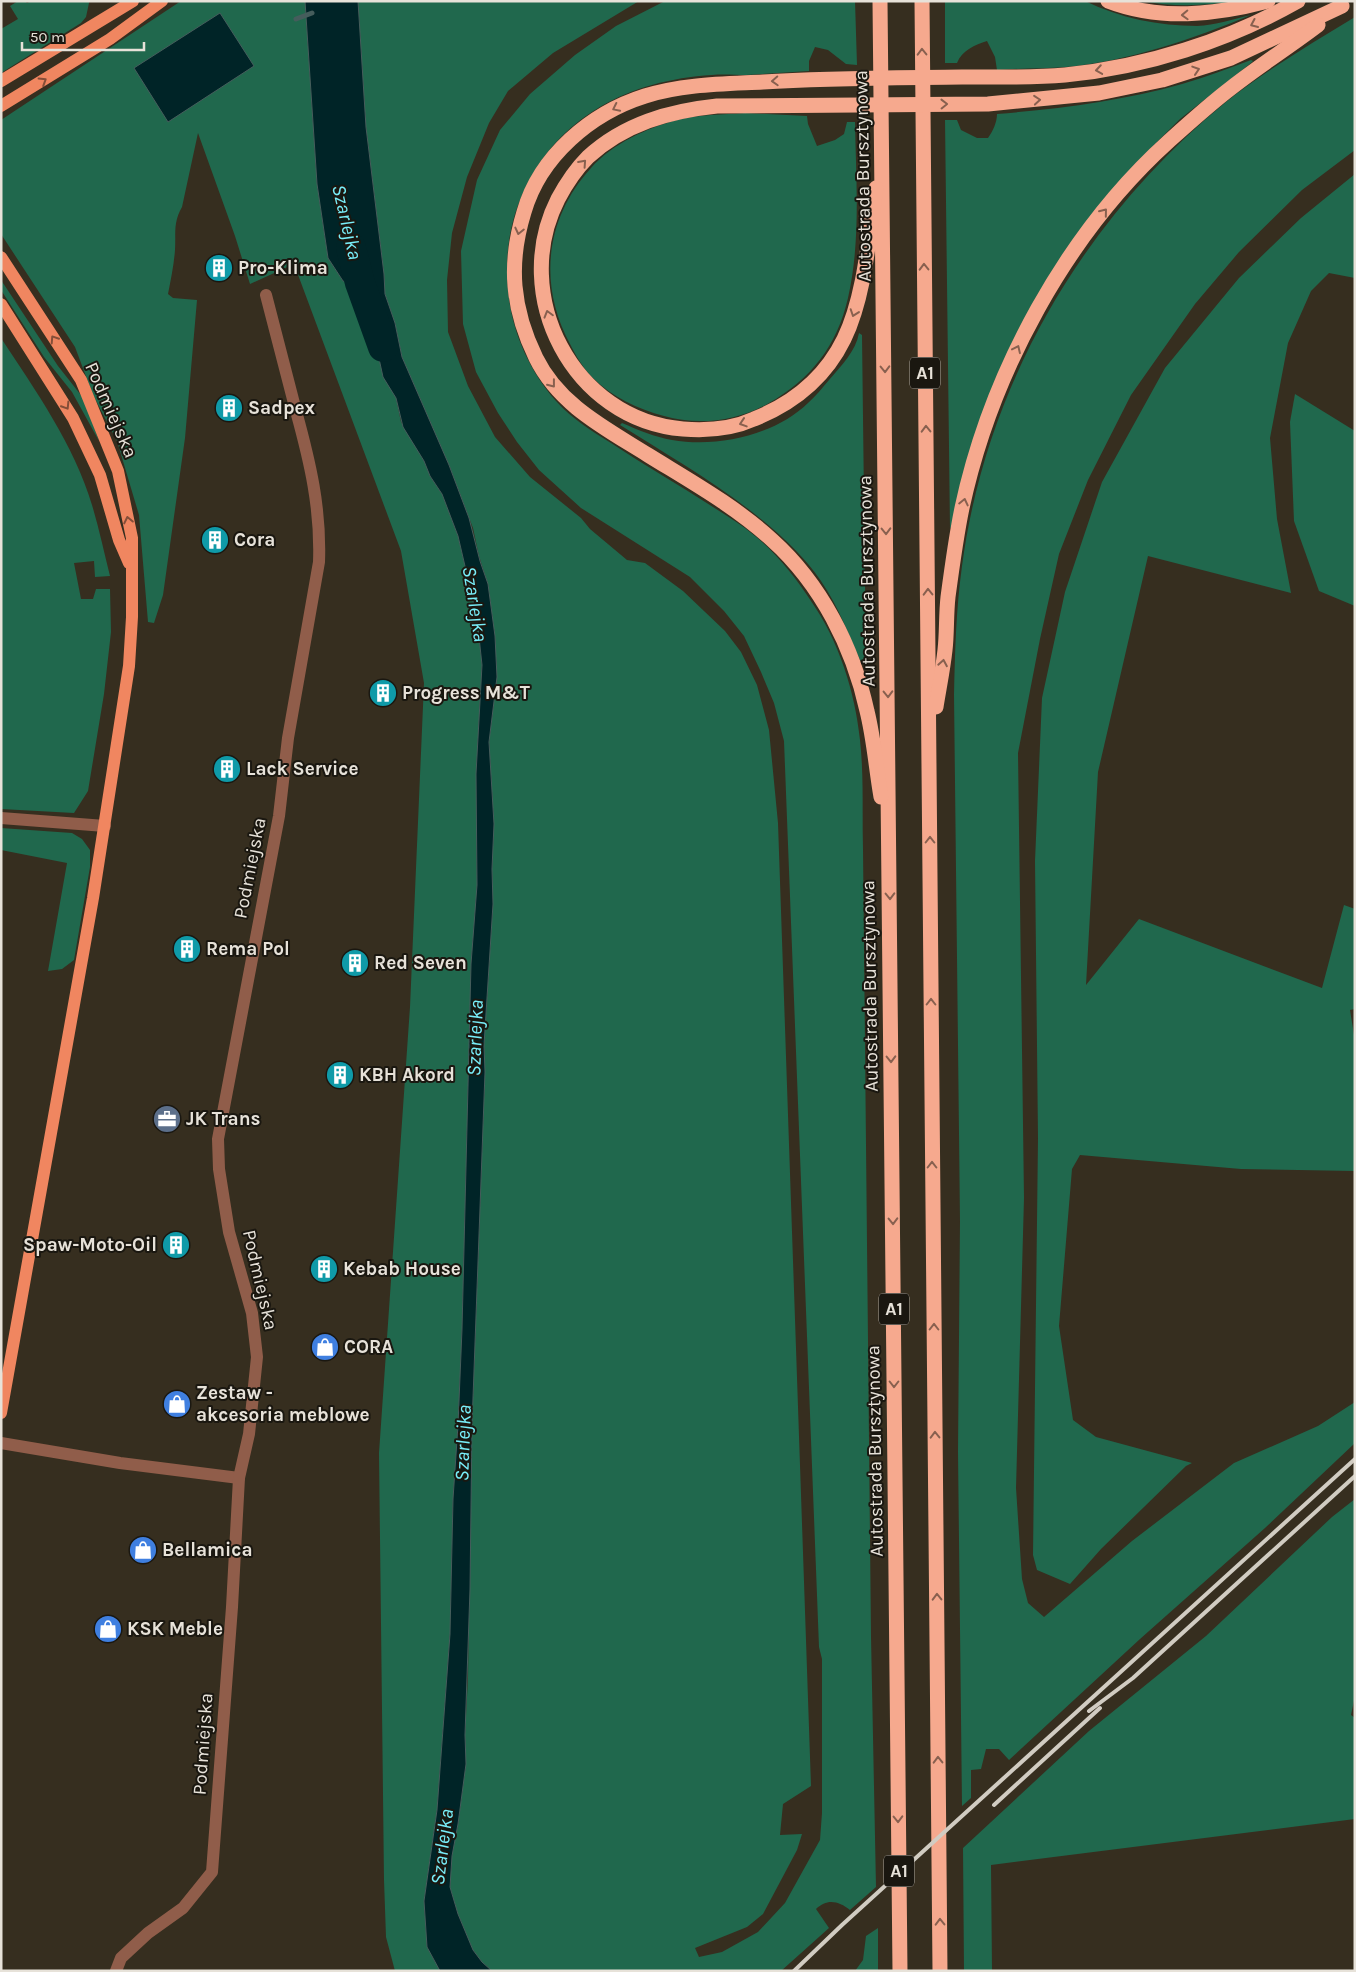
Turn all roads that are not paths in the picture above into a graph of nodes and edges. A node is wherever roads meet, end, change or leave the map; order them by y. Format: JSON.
{"nodes":[{"id":1,"x":133,"y":1,"type":"edge"},
{"id":2,"x":162,"y":1,"type":"edge"},
{"id":3,"x":880,"y":1,"type":"edge"},
{"id":4,"x":922,"y":1,"type":"edge"},
{"id":5,"x":1108,"y":1,"type":"edge"},
{"id":6,"x":1268,"y":1,"type":"edge"},
{"id":7,"x":1298,"y":1,"type":"edge"},
{"id":8,"x":1346,"y":4,"type":"edge"},
{"id":9,"x":1,"y":81,"type":"edge"},
{"id":10,"x":1,"y":106,"type":"edge"},
{"id":11,"x":883,"y":145,"type":"junction"},
{"id":12,"x":1,"y":256,"type":"edge"},
{"id":13,"x":266,"y":295,"type":"dead end"},
{"id":14,"x":1,"y":304,"type":"edge"},
{"id":15,"x":131,"y":568,"type":"junction"},
{"id":16,"x":929,"y":745,"type":"junction"},
{"id":17,"x":1,"y":818,"type":"edge"},
{"id":18,"x":105,"y":826,"type":"junction"},
{"id":19,"x":889,"y":848,"type":"junction"},
{"id":20,"x":1,"y":1413,"type":"edge"},
{"id":21,"x":1,"y":1443,"type":"edge"},
{"id":22,"x":239,"y":1478,"type":"junction"},
{"id":23,"x":116,"y":1971,"type":"edge"},
{"id":24,"x":900,"y":1971,"type":"edge"},
{"id":25,"x":940,"y":1971,"type":"edge"}],
"edges":[{"from":1,"to":9,"type":"main road"},
{"from":10,"to":2,"type":"main road","one_way":true},
{"from":3,"to":11,"type":"highway","name":"Autostrada Bursztynowa","number":"A1"},
{"from":16,"to":4,"type":"highway","number":"A1","one_way":true},
{"from":6,"to":5,"type":"highway","one_way":true},
{"from":7,"to":19,"type":"highway","one_way":true},
{"from":11,"to":8,"type":"highway","one_way":true},
{"from":16,"to":8,"type":"highway","one_way":true},
{"from":11,"to":19,"type":"highway","name":"Autostrada Bursztynowa","number":"A1","one_way":true},
{"from":15,"to":12,"type":"main road","name":"Podmiejska","one_way":true},
{"from":13,"to":22,"type":"street","name":"Podmiejska"},
{"from":14,"to":15,"type":"main road","name":"Podmiejska","one_way":true},
{"from":15,"to":18,"type":"main road","name":"Podmiejska"},
{"from":25,"to":16,"type":"highway","number":"A1","one_way":true},
{"from":17,"to":18,"type":"street"},
{"from":18,"to":20,"type":"main road","name":"Podmiejska"},
{"from":19,"to":24,"type":"highway","name":"Autostrada Bursztynowa","number":"A1","one_way":true},
{"from":21,"to":22,"type":"street"},
{"from":22,"to":23,"type":"street","name":"Podmiejska"}]}
